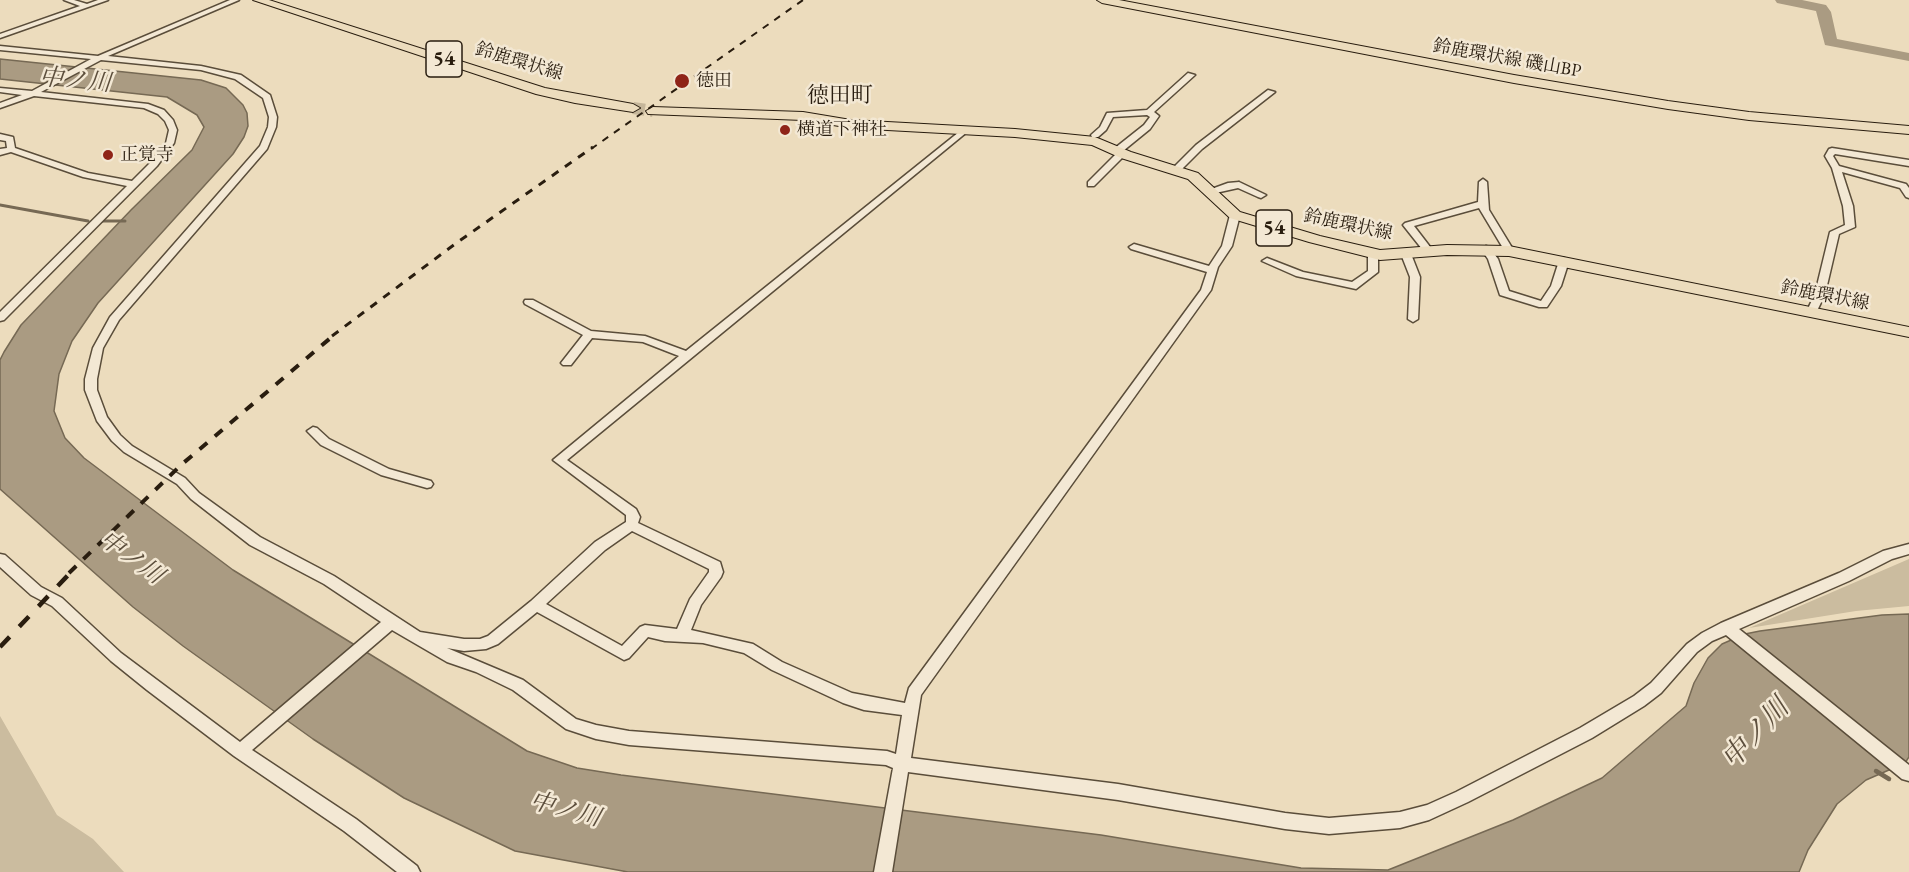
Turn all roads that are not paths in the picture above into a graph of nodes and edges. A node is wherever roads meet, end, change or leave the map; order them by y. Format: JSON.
{"nodes":[{"id":1,"x":67,"y":0,"type":"edge"},
{"id":2,"x":105,"y":0,"type":"edge"},
{"id":3,"x":236,"y":0,"type":"edge"},
{"id":4,"x":258,"y":0,"type":"edge"},
{"id":5,"x":1102,"y":0,"type":"edge"},
{"id":6,"x":87,"y":6,"type":"junction"},
{"id":7,"x":0,"y":36,"type":"edge"},
{"id":8,"x":0,"y":48,"type":"edge"},
{"id":9,"x":97,"y":58,"type":"junction"},
{"id":10,"x":1191,"y":75,"type":"dead end"},
{"id":11,"x":0,"y":90,"type":"edge"},
{"id":12,"x":1271,"y":92,"type":"dead end"},
{"id":13,"x":32,"y":94,"type":"junction"},
{"id":14,"x":0,"y":106,"type":"edge"},
{"id":15,"x":633,"y":108,"type":"tunnel mouth"},
{"id":16,"x":653,"y":111,"type":"tunnel mouth"},
{"id":17,"x":1149,"y":112,"type":"junction"},
{"id":18,"x":964,"y":130,"type":"junction"},
{"id":19,"x":1909,"y":130,"type":"edge"},
{"id":20,"x":1095,"y":135,"type":"dead end"},
{"id":21,"x":0,"y":137,"type":"edge"},
{"id":22,"x":11,"y":149,"type":"junction"},
{"id":23,"x":1120,"y":152,"type":"junction"},
{"id":24,"x":0,"y":153,"type":"edge"},
{"id":25,"x":1909,"y":162,"type":"edge"},
{"id":26,"x":1836,"y":168,"type":"junction"},
{"id":27,"x":1176,"y":170,"type":"junction"},
{"id":28,"x":1483,"y":182,"type":"dead end"},
{"id":29,"x":133,"y":184,"type":"junction"},
{"id":30,"x":1091,"y":184,"type":"dead end"},
{"id":31,"x":1211,"y":191,"type":"junction"},
{"id":32,"x":1261,"y":195,"type":"dead end"},
{"id":33,"x":1909,"y":195,"type":"edge"},
{"id":34,"x":1483,"y":204,"type":"junction"},
{"id":35,"x":1235,"y":215,"type":"junction"},
{"id":36,"x":1134,"y":247,"type":"dead end"},
{"id":37,"x":1486,"y":249,"type":"junction"},
{"id":38,"x":1509,"y":251,"type":"junction"},
{"id":39,"x":1429,"y":252,"type":"junction"},
{"id":40,"x":1374,"y":253,"type":"junction"},
{"id":41,"x":1406,"y":254,"type":"junction"},
{"id":42,"x":1267,"y":261,"type":"dead end"},
{"id":43,"x":1564,"y":261,"type":"junction"},
{"id":44,"x":1212,"y":270,"type":"junction"},
{"id":45,"x":529,"y":302,"type":"dead end"},
{"id":46,"x":1811,"y":313,"type":"junction"},
{"id":47,"x":0,"y":318,"type":"edge"},
{"id":48,"x":1413,"y":319,"type":"dead end"},
{"id":49,"x":1909,"y":332,"type":"edge"},
{"id":50,"x":589,"y":334,"type":"junction"},
{"id":51,"x":688,"y":356,"type":"junction"},
{"id":52,"x":567,"y":363,"type":"dead end"},
{"id":53,"x":313,"y":431,"type":"dead end"},
{"id":54,"x":427,"y":484,"type":"dead end"},
{"id":55,"x":631,"y":525,"type":"junction"},
{"id":56,"x":1909,"y":549,"type":"edge"},
{"id":57,"x":0,"y":559,"type":"edge"},
{"id":58,"x":536,"y":605,"type":"junction"},
{"id":59,"x":389,"y":624,"type":"junction"},
{"id":60,"x":1726,"y":627,"type":"junction"},
{"id":61,"x":682,"y":635,"type":"junction"},
{"id":62,"x":415,"y":636,"type":"junction"},
{"id":63,"x":910,"y":710,"type":"junction"},
{"id":64,"x":240,"y":751,"type":"junction"},
{"id":65,"x":902,"y":766,"type":"junction"},
{"id":66,"x":1908,"y":774,"type":"edge"},
{"id":67,"x":411,"y":872,"type":"edge"},
{"id":68,"x":882,"y":872,"type":"edge"}],
"edges":[{"from":1,"to":6,"type":"street"},
{"from":2,"to":6,"type":"street"},
{"from":3,"to":9,"type":"street"},
{"from":4,"to":15,"type":"main road","name":"鈴鹿環状線","number":"54"},
{"from":5,"to":19,"type":"main road","name":"鈴鹿環状線 磯山BP"},
{"from":6,"to":7,"type":"street"},
{"from":8,"to":9,"type":"street"},
{"from":9,"to":13,"type":"street"},
{"from":9,"to":59,"type":"street"},
{"from":10,"to":17,"type":"street"},
{"from":11,"to":13,"type":"street"},
{"from":12,"to":27,"type":"street"},
{"from":13,"to":14,"type":"street"},
{"from":13,"to":29,"type":"street"},
{"from":16,"to":18,"type":"main road","name":"鈴鹿環状線","number":"54"},
{"from":17,"to":20,"type":"street"},
{"from":17,"to":23,"type":"street"},
{"from":18,"to":23,"type":"main road","name":"鈴鹿環状線","number":"54"},
{"from":18,"to":51,"type":"street"},
{"from":21,"to":22,"type":"street"},
{"from":22,"to":24,"type":"street"},
{"from":22,"to":29,"type":"street"},
{"from":23,"to":27,"type":"main road","name":"鈴鹿環状線","number":"54"},
{"from":23,"to":30,"type":"street"},
{"from":25,"to":26,"type":"street"},
{"from":26,"to":33,"type":"street"},
{"from":26,"to":46,"type":"street"},
{"from":27,"to":31,"type":"main road","name":"鈴鹿環状線","number":"54"},
{"from":28,"to":34,"type":"street"},
{"from":29,"to":47,"type":"street"},
{"from":31,"to":32,"type":"street"},
{"from":31,"to":35,"type":"main road","name":"鈴鹿環状線","number":"54"},
{"from":34,"to":38,"type":"street"},
{"from":34,"to":39,"type":"street"},
{"from":35,"to":40,"type":"main road","name":"鈴鹿環状線","number":"54"},
{"from":35,"to":44,"type":"street"},
{"from":36,"to":44,"type":"street"},
{"from":37,"to":38,"type":"main road","name":"鈴鹿環状線","number":"54"},
{"from":37,"to":39,"type":"main road","name":"鈴鹿環状線","number":"54"},
{"from":37,"to":43,"type":"street"},
{"from":38,"to":43,"type":"main road","name":"鈴鹿環状線","number":"54"},
{"from":39,"to":41,"type":"main road","name":"鈴鹿環状線","number":"54"},
{"from":40,"to":41,"type":"main road","name":"鈴鹿環状線","number":"54"},
{"from":40,"to":42,"type":"street"},
{"from":41,"to":48,"type":"street"},
{"from":43,"to":46,"type":"main road","name":"鈴鹿環状線","number":"54"},
{"from":44,"to":63,"type":"street"},
{"from":45,"to":50,"type":"street"},
{"from":46,"to":49,"type":"main road","name":"鈴鹿環状線","number":"54"},
{"from":50,"to":51,"type":"street"},
{"from":50,"to":52,"type":"street"},
{"from":51,"to":55,"type":"street"},
{"from":53,"to":54,"type":"street"},
{"from":55,"to":58,"type":"street"},
{"from":55,"to":61,"type":"street"},
{"from":56,"to":60,"type":"street"},
{"from":57,"to":64,"type":"street"},
{"from":58,"to":61,"type":"street"},
{"from":58,"to":62,"type":"street"},
{"from":59,"to":62,"type":"street"},
{"from":59,"to":64,"type":"street"},
{"from":60,"to":65,"type":"street"},
{"from":60,"to":66,"type":"street"},
{"from":61,"to":63,"type":"street"},
{"from":62,"to":65,"type":"street"},
{"from":63,"to":65,"type":"street"},
{"from":64,"to":67,"type":"street"},
{"from":65,"to":68,"type":"street"}]}
